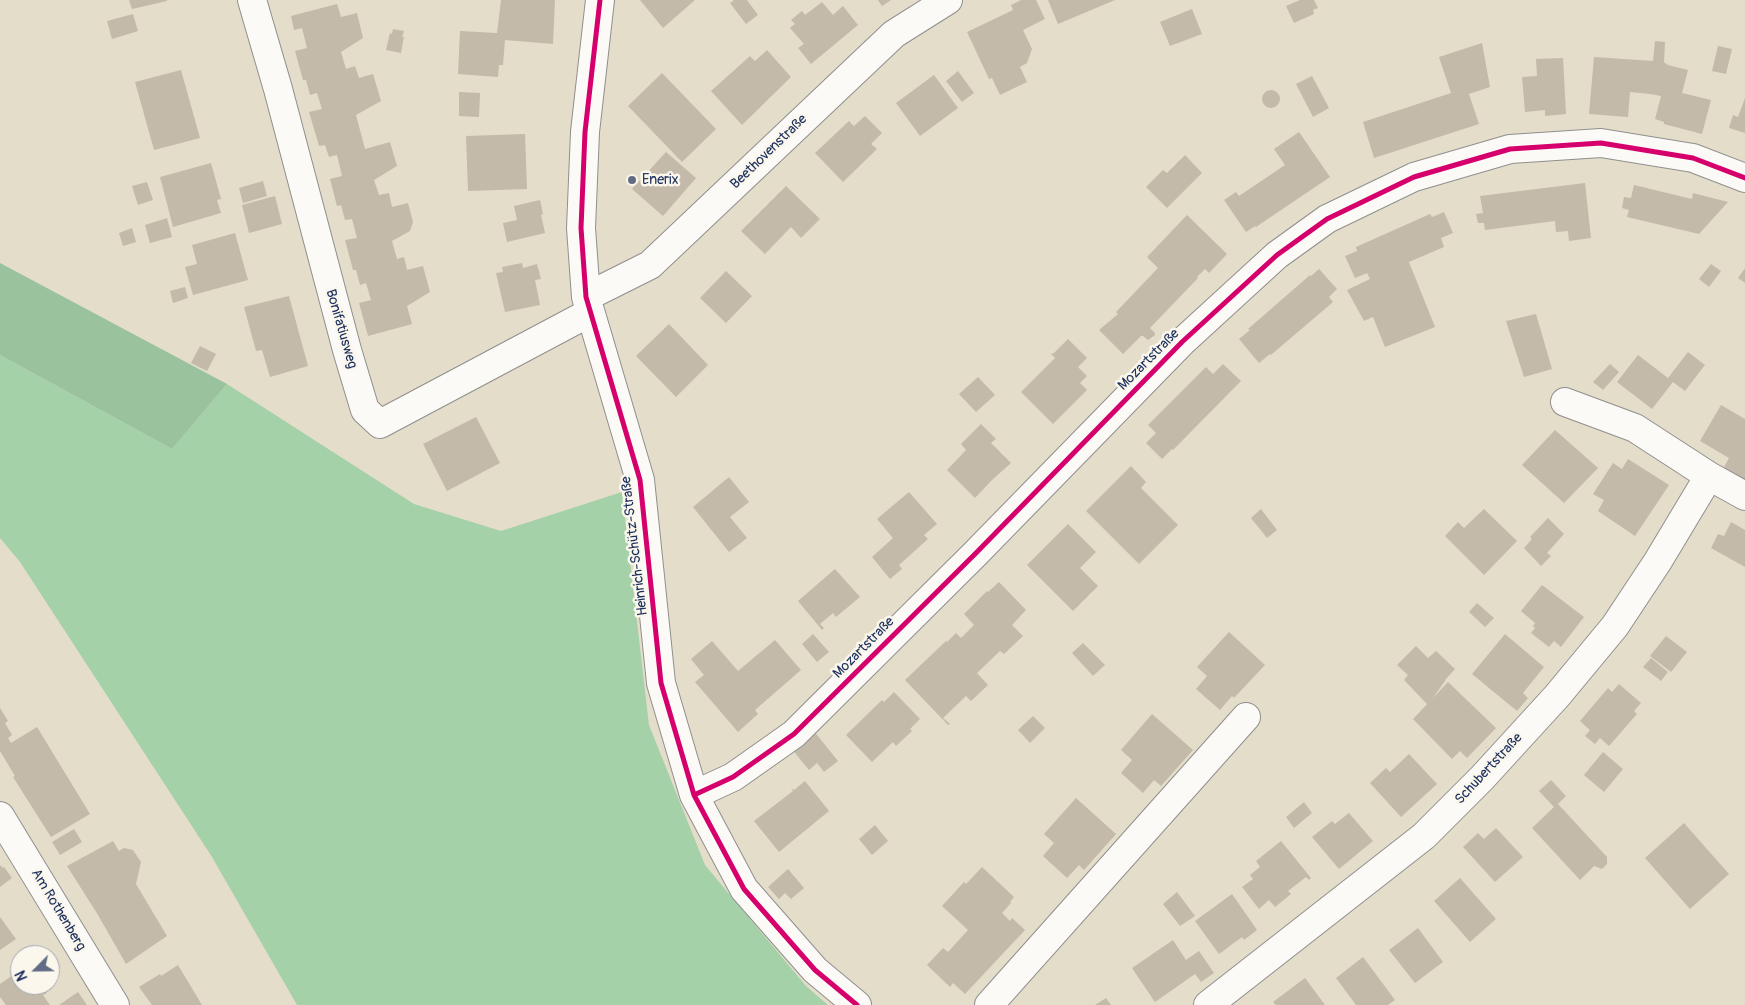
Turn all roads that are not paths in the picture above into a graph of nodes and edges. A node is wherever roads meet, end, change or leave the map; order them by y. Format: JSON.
{"nodes":[{"id":1,"x":252,"y":0,"type":"edge"},
{"id":2,"x":600,"y":0,"type":"edge"},
{"id":3,"x":948,"y":0,"type":"edge"},
{"id":4,"x":1745,"y":178,"type":"edge"},
{"id":5,"x":587,"y":305,"type":"junction"},
{"id":6,"x":1565,"y":402,"type":"dead end"},
{"id":7,"x":1708,"y":476,"type":"junction"},
{"id":8,"x":1745,"y":496,"type":"edge"},
{"id":9,"x":1246,"y":717,"type":"dead end"},
{"id":10,"x":694,"y":795,"type":"junction"},
{"id":11,"x":0,"y":816,"type":"edge"},
{"id":12,"x":115,"y":1005,"type":"edge"},
{"id":13,"x":857,"y":1005,"type":"edge"},
{"id":14,"x":989,"y":1005,"type":"edge"},
{"id":15,"x":1208,"y":1005,"type":"edge"}],
"edges":[{"from":1,"to":5,"type":"street","name":"Bonifatiusweg"},
{"from":2,"to":5,"type":"street","name":"Heinrich-Schütz-Straße"},
{"from":3,"to":5,"type":"street","name":"Beethovenstraße"},
{"from":4,"to":10,"type":"street","name":"Mozartstraße"},
{"from":5,"to":10,"type":"street","name":"Heinrich-Schütz-Straße"},
{"from":6,"to":7,"type":"street"},
{"from":7,"to":8,"type":"street"},
{"from":7,"to":15,"type":"street","name":"Schubertstraße"},
{"from":9,"to":14,"type":"street"},
{"from":10,"to":13,"type":"street","name":"Heinrich-Schütz-Straße"},
{"from":11,"to":12,"type":"street","name":"Am Rothenberg"}]}
